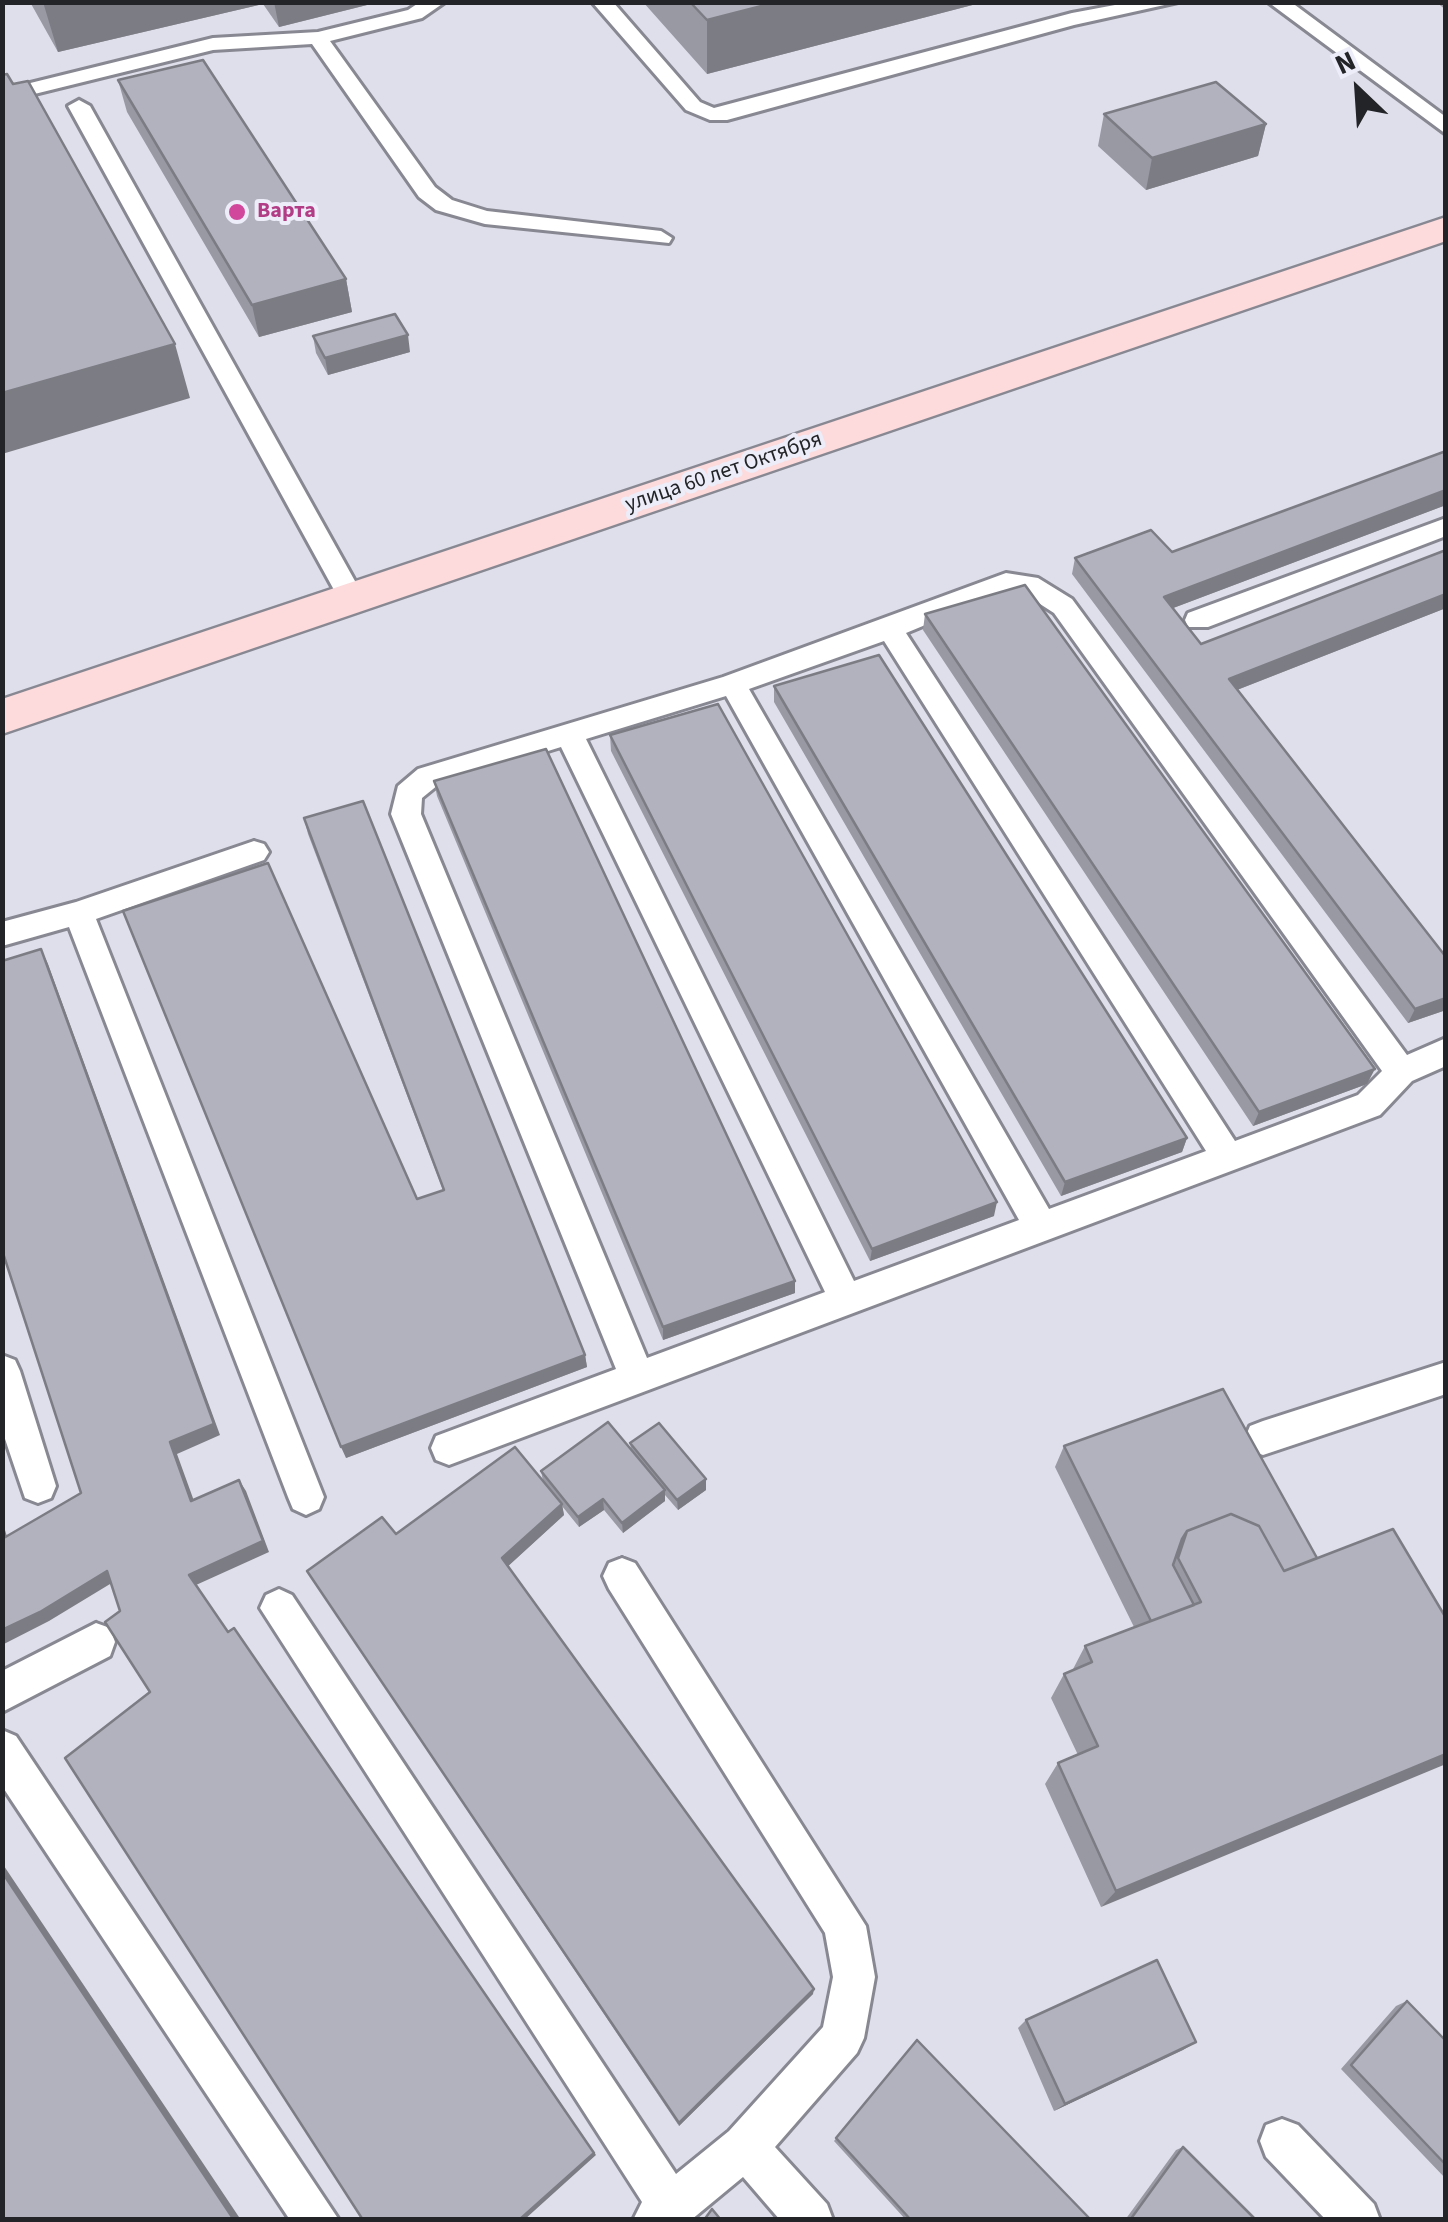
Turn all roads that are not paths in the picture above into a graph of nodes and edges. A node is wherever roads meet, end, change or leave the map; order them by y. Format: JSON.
{"nodes":[{"id":1,"x":435,"y":2,"type":"edge"},
{"id":2,"x":602,"y":2,"type":"edge"},
{"id":3,"x":1168,"y":2,"type":"edge"},
{"id":4,"x":1278,"y":2,"type":"edge"},
{"id":5,"x":318,"y":38,"type":"junction"},
{"id":6,"x":2,"y":96,"type":"edge"},
{"id":7,"x":79,"y":106,"type":"dead end"},
{"id":8,"x":1446,"y":128,"type":"edge"},
{"id":9,"x":1446,"y":228,"type":"edge"},
{"id":10,"x":662,"y":238,"type":"dead end"},
{"id":11,"x":1446,"y":526,"type":"edge"},
{"id":12,"x":352,"y":599,"type":"junction"},
{"id":13,"x":1198,"y":620,"type":"dead end"},
{"id":14,"x":890,"y":630,"type":"junction"},
{"id":15,"x":732,"y":684,"type":"junction"},
{"id":16,"x":2,"y":716,"type":"edge"},
{"id":17,"x":569,"y":733,"type":"junction"},
{"id":18,"x":254,"y":852,"type":"dead end"},
{"id":19,"x":80,"y":913,"type":"junction"},
{"id":20,"x":2,"y":934,"type":"edge"},
{"id":21,"x":1446,"y":1051,"type":"edge"},
{"id":22,"x":1401,"y":1072,"type":"junction"},
{"id":23,"x":1228,"y":1157,"type":"junction"},
{"id":24,"x":1041,"y":1227,"type":"junction"},
{"id":25,"x":845,"y":1298,"type":"junction"},
{"id":26,"x":2,"y":1372,"type":"edge"},
{"id":27,"x":636,"y":1375,"type":"junction"},
{"id":28,"x":1446,"y":1378,"type":"edge"},
{"id":29,"x":1263,"y":1438,"type":"dead end"},
{"id":30,"x":449,"y":1448,"type":"dead end"},
{"id":31,"x":38,"y":1486,"type":"dead end"},
{"id":32,"x":306,"y":1497,"type":"dead end"},
{"id":33,"x":622,"y":1576,"type":"dead end"},
{"id":34,"x":279,"y":1608,"type":"dead end"},
{"id":35,"x":96,"y":1642,"type":"dead end"},
{"id":36,"x":2,"y":1693,"type":"edge"},
{"id":37,"x":2,"y":1750,"type":"edge"},
{"id":38,"x":1282,"y":2141,"type":"dead end"},
{"id":39,"x":745,"y":2146,"type":"junction"},
{"id":40,"x":663,"y":2213,"type":"edge"},
{"id":41,"x":317,"y":2220,"type":"edge"},
{"id":42,"x":811,"y":2220,"type":"edge"},
{"id":43,"x":1358,"y":2220,"type":"edge"}],
"edges":[{"from":1,"to":5,"type":"lane"},
{"from":2,"to":3,"type":"lane"},
{"from":4,"to":8,"type":"lane"},
{"from":5,"to":6,"type":"lane"},
{"from":5,"to":10,"type":"lane"},
{"from":7,"to":12,"type":"lane"},
{"from":9,"to":12,"type":"main road","name":"улица 60 лет Октября"},
{"from":11,"to":13,"type":"lane"},
{"from":12,"to":16,"type":"main road","name":"улица 60 лет Октября"},
{"from":14,"to":15,"type":"lane"},
{"from":14,"to":22,"type":"lane"},
{"from":14,"to":23,"type":"lane"},
{"from":15,"to":17,"type":"lane"},
{"from":15,"to":24,"type":"lane"},
{"from":17,"to":25,"type":"lane"},
{"from":17,"to":27,"type":"lane"},
{"from":18,"to":19,"type":"lane"},
{"from":19,"to":20,"type":"lane"},
{"from":19,"to":32,"type":"lane"},
{"from":21,"to":22,"type":"lane"},
{"from":22,"to":23,"type":"lane"},
{"from":23,"to":24,"type":"lane"},
{"from":24,"to":25,"type":"lane"},
{"from":25,"to":27,"type":"lane"},
{"from":26,"to":31,"type":"lane"},
{"from":27,"to":30,"type":"lane"},
{"from":28,"to":29,"type":"lane"},
{"from":33,"to":39,"type":"lane"},
{"from":34,"to":40,"type":"lane"},
{"from":35,"to":36,"type":"lane"},
{"from":37,"to":41,"type":"lane"},
{"from":38,"to":43,"type":"lane"},
{"from":39,"to":40,"type":"lane"},
{"from":39,"to":42,"type":"lane"}]}
